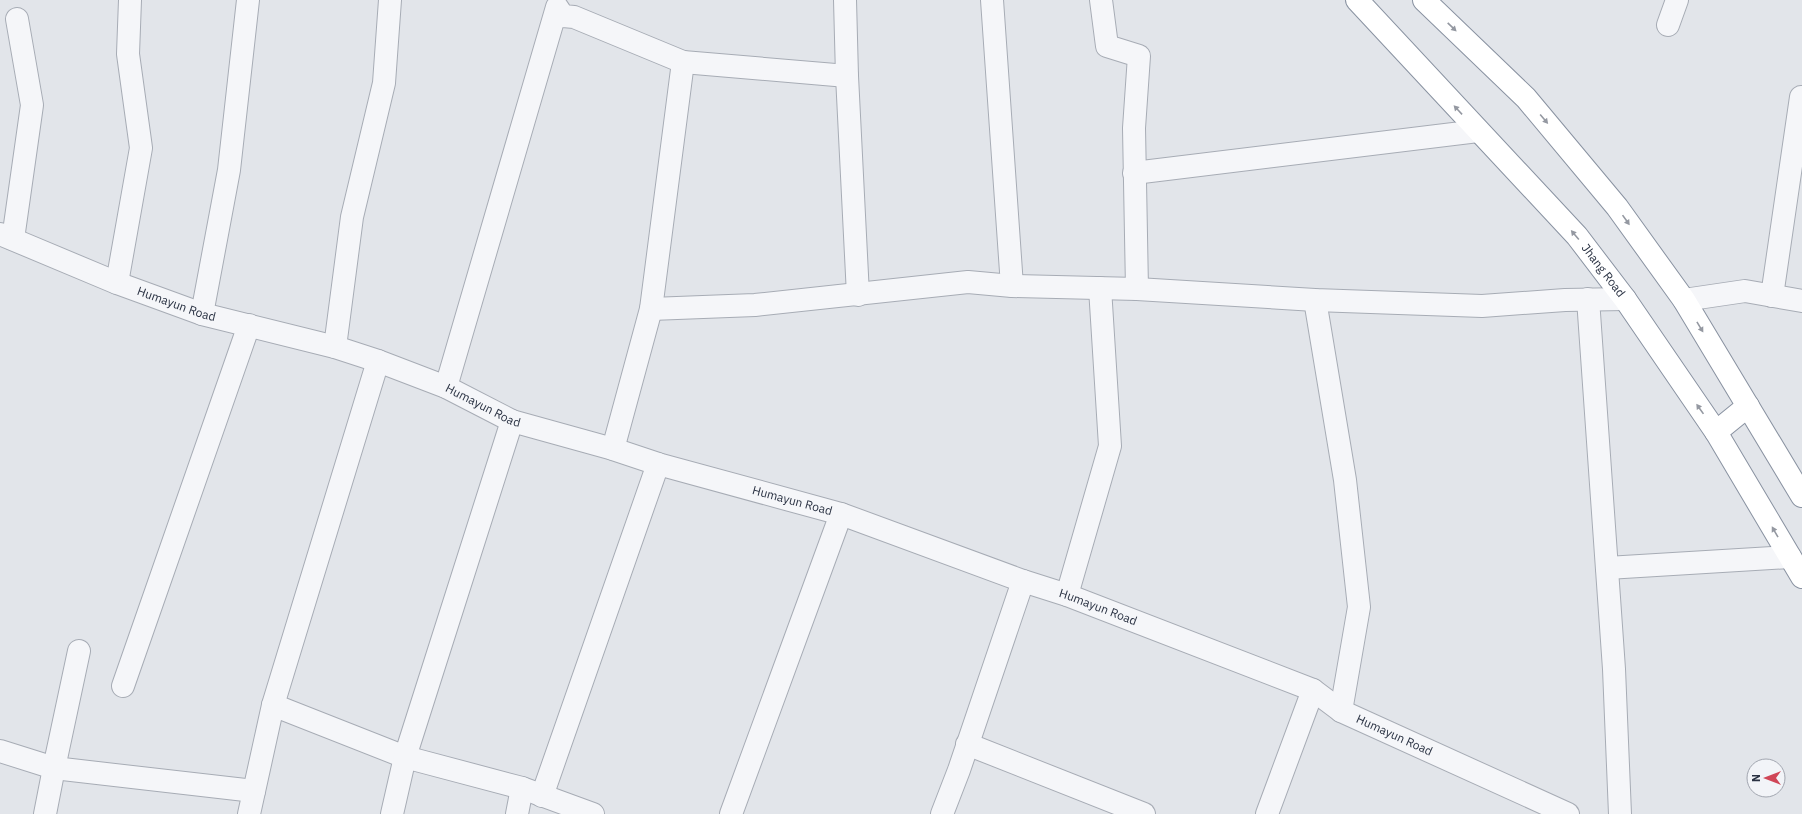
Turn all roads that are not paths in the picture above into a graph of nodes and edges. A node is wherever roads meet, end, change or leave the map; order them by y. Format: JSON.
{"nodes":[{"id":1,"x":130,"y":0,"type":"edge"},
{"id":2,"x":248,"y":0,"type":"edge"},
{"id":3,"x":390,"y":0,"type":"edge"},
{"id":4,"x":845,"y":0,"type":"edge"},
{"id":5,"x":992,"y":0,"type":"edge"},
{"id":6,"x":1101,"y":0,"type":"edge"},
{"id":7,"x":1356,"y":0,"type":"edge"},
{"id":8,"x":1424,"y":0,"type":"edge"},
{"id":9,"x":1678,"y":0,"type":"edge"},
{"id":10,"x":17,"y":19,"type":"dead end"},
{"id":11,"x":1668,"y":25,"type":"dead end"},
{"id":12,"x":683,"y":62,"type":"junction"},
{"id":13,"x":847,"y":76,"type":"junction"},
{"id":14,"x":1801,"y":97,"type":"edge"},
{"id":15,"x":1478,"y":131,"type":"junction"},
{"id":16,"x":1134,"y":173,"type":"junction"},
{"id":17,"x":7,"y":236,"type":"edge"},
{"id":18,"x":117,"y":283,"type":"junction"},
{"id":19,"x":1012,"y":286,"type":"junction"},
{"id":20,"x":1100,"y":288,"type":"junction"},
{"id":21,"x":1137,"y":289,"type":"junction"},
{"id":22,"x":858,"y":295,"type":"junction"},
{"id":23,"x":1772,"y":296,"type":"junction"},
{"id":24,"x":1588,"y":299,"type":"junction"},
{"id":25,"x":1625,"y":299,"type":"junction"},
{"id":26,"x":1315,"y":300,"type":"junction"},
{"id":27,"x":1684,"y":300,"type":"junction"},
{"id":28,"x":1802,"y":301,"type":"edge"},
{"id":29,"x":651,"y":309,"type":"junction"},
{"id":30,"x":202,"y":314,"type":"junction"},
{"id":31,"x":249,"y":325,"type":"junction"},
{"id":32,"x":336,"y":346,"type":"junction"},
{"id":33,"x":378,"y":361,"type":"junction"},
{"id":34,"x":446,"y":387,"type":"junction"},
{"id":35,"x":1748,"y":406,"type":"junction"},
{"id":36,"x":512,"y":421,"type":"junction"},
{"id":37,"x":1716,"y":432,"type":"junction"},
{"id":38,"x":613,"y":449,"type":"junction"},
{"id":39,"x":658,"y":464,"type":"junction"},
{"id":40,"x":1802,"y":496,"type":"edge"},
{"id":41,"x":841,"y":514,"type":"junction"},
{"id":42,"x":1790,"y":557,"type":"junction"},
{"id":43,"x":1607,"y":568,"type":"junction"},
{"id":44,"x":1802,"y":577,"type":"edge"},
{"id":45,"x":1024,"y":581,"type":"junction"},
{"id":46,"x":1067,"y":595,"type":"junction"},
{"id":47,"x":79,"y":651,"type":"dead end"},
{"id":48,"x":123,"y":686,"type":"dead end"},
{"id":49,"x":1313,"y":690,"type":"junction"},
{"id":50,"x":273,"y":705,"type":"junction"},
{"id":51,"x":1341,"y":711,"type":"junction"},
{"id":52,"x":967,"y":744,"type":"junction"},
{"id":53,"x":0,"y":751,"type":"edge"},
{"id":54,"x":405,"y":757,"type":"junction"},
{"id":55,"x":54,"y":768,"type":"junction"},
{"id":56,"x":254,"y":791,"type":"junction"},
{"id":57,"x":532,"y":792,"type":"junction"},
{"id":58,"x":1100,"y":806,"type":"edge"},
{"id":59,"x":45,"y":814,"type":"edge"},
{"id":60,"x":249,"y":814,"type":"edge"},
{"id":61,"x":392,"y":814,"type":"edge"},
{"id":62,"x":516,"y":814,"type":"edge"},
{"id":63,"x":593,"y":814,"type":"edge"},
{"id":64,"x":731,"y":814,"type":"edge"},
{"id":65,"x":942,"y":814,"type":"edge"},
{"id":66,"x":1144,"y":814,"type":"edge"},
{"id":67,"x":1267,"y":814,"type":"edge"},
{"id":68,"x":1568,"y":814,"type":"edge"},
{"id":69,"x":1620,"y":814,"type":"edge"}],
"edges":[{"from":1,"to":18,"type":"street"},
{"from":2,"to":30,"type":"street"},
{"from":3,"to":32,"type":"street"},
{"from":4,"to":13,"type":"street"},
{"from":5,"to":19,"type":"street"},
{"from":6,"to":16,"type":"street"},
{"from":15,"to":7,"type":"highway","name":"Jhang Road","one_way":true},
{"from":8,"to":27,"type":"highway","one_way":true},
{"from":9,"to":11,"type":"street"},
{"from":10,"to":17,"type":"street"},
{"from":12,"to":13,"type":"street"},
{"from":12,"to":29,"type":"street"},
{"from":12,"to":34,"type":"street"},
{"from":13,"to":22,"type":"street"},
{"from":14,"to":23,"type":"street"},
{"from":15,"to":16,"type":"street"},
{"from":25,"to":15,"type":"highway","name":"Jhang Road","one_way":true},
{"from":16,"to":21,"type":"street"},
{"from":17,"to":18,"type":"street","name":"Humayun Road"},
{"from":18,"to":30,"type":"street","name":"Humayun Road"},
{"from":19,"to":20,"type":"street"},
{"from":19,"to":22,"type":"street"},
{"from":20,"to":21,"type":"street"},
{"from":20,"to":46,"type":"street"},
{"from":21,"to":26,"type":"street"},
{"from":22,"to":29,"type":"street"},
{"from":23,"to":27,"type":"street"},
{"from":23,"to":28,"type":"street"},
{"from":24,"to":25,"type":"street"},
{"from":24,"to":26,"type":"street"},
{"from":24,"to":43,"type":"street"},
{"from":37,"to":25,"type":"highway","name":"Jhang Road","one_way":true},
{"from":26,"to":51,"type":"street"},
{"from":27,"to":35,"type":"highway","one_way":true},
{"from":29,"to":38,"type":"street"},
{"from":30,"to":31,"type":"street","name":"Humayun Road"},
{"from":31,"to":32,"type":"street","name":"Humayun Road"},
{"from":31,"to":48,"type":"street"},
{"from":32,"to":33,"type":"street","name":"Humayun Road"},
{"from":33,"to":34,"type":"street","name":"Humayun Road"},
{"from":33,"to":50,"type":"street"},
{"from":34,"to":36,"type":"street","name":"Humayun Road"},
{"from":35,"to":37,"type":"highway"},
{"from":35,"to":40,"type":"highway"},
{"from":36,"to":38,"type":"street","name":"Humayun Road"},
{"from":36,"to":54,"type":"street"},
{"from":42,"to":37,"type":"highway","name":"Jhang Road","one_way":true},
{"from":38,"to":39,"type":"street","name":"Humayun Road"},
{"from":39,"to":41,"type":"street","name":"Humayun Road"},
{"from":39,"to":57,"type":"street"},
{"from":41,"to":45,"type":"street","name":"Humayun Road"},
{"from":41,"to":64,"type":"street"},
{"from":42,"to":43,"type":"street"},
{"from":42,"to":44,"type":"highway","name":"Jhang Road"},
{"from":43,"to":69,"type":"street"},
{"from":45,"to":46,"type":"street","name":"Humayun Road"},
{"from":45,"to":52,"type":"street"},
{"from":46,"to":49,"type":"street","name":"Humayun Road"},
{"from":47,"to":55,"type":"street"},
{"from":49,"to":51,"type":"street","name":"Humayun Road"},
{"from":49,"to":67,"type":"street"},
{"from":50,"to":54,"type":"street"},
{"from":50,"to":56,"type":"street"},
{"from":51,"to":68,"type":"street","name":"Humayun Road"},
{"from":52,"to":58,"type":"street"},
{"from":52,"to":65,"type":"street"},
{"from":53,"to":55,"type":"street"},
{"from":54,"to":57,"type":"street"},
{"from":54,"to":61,"type":"street"},
{"from":55,"to":56,"type":"street"},
{"from":55,"to":59,"type":"street"},
{"from":56,"to":60,"type":"street"},
{"from":57,"to":62,"type":"street"},
{"from":57,"to":63,"type":"street"},
{"from":58,"to":66,"type":"street"}]}
